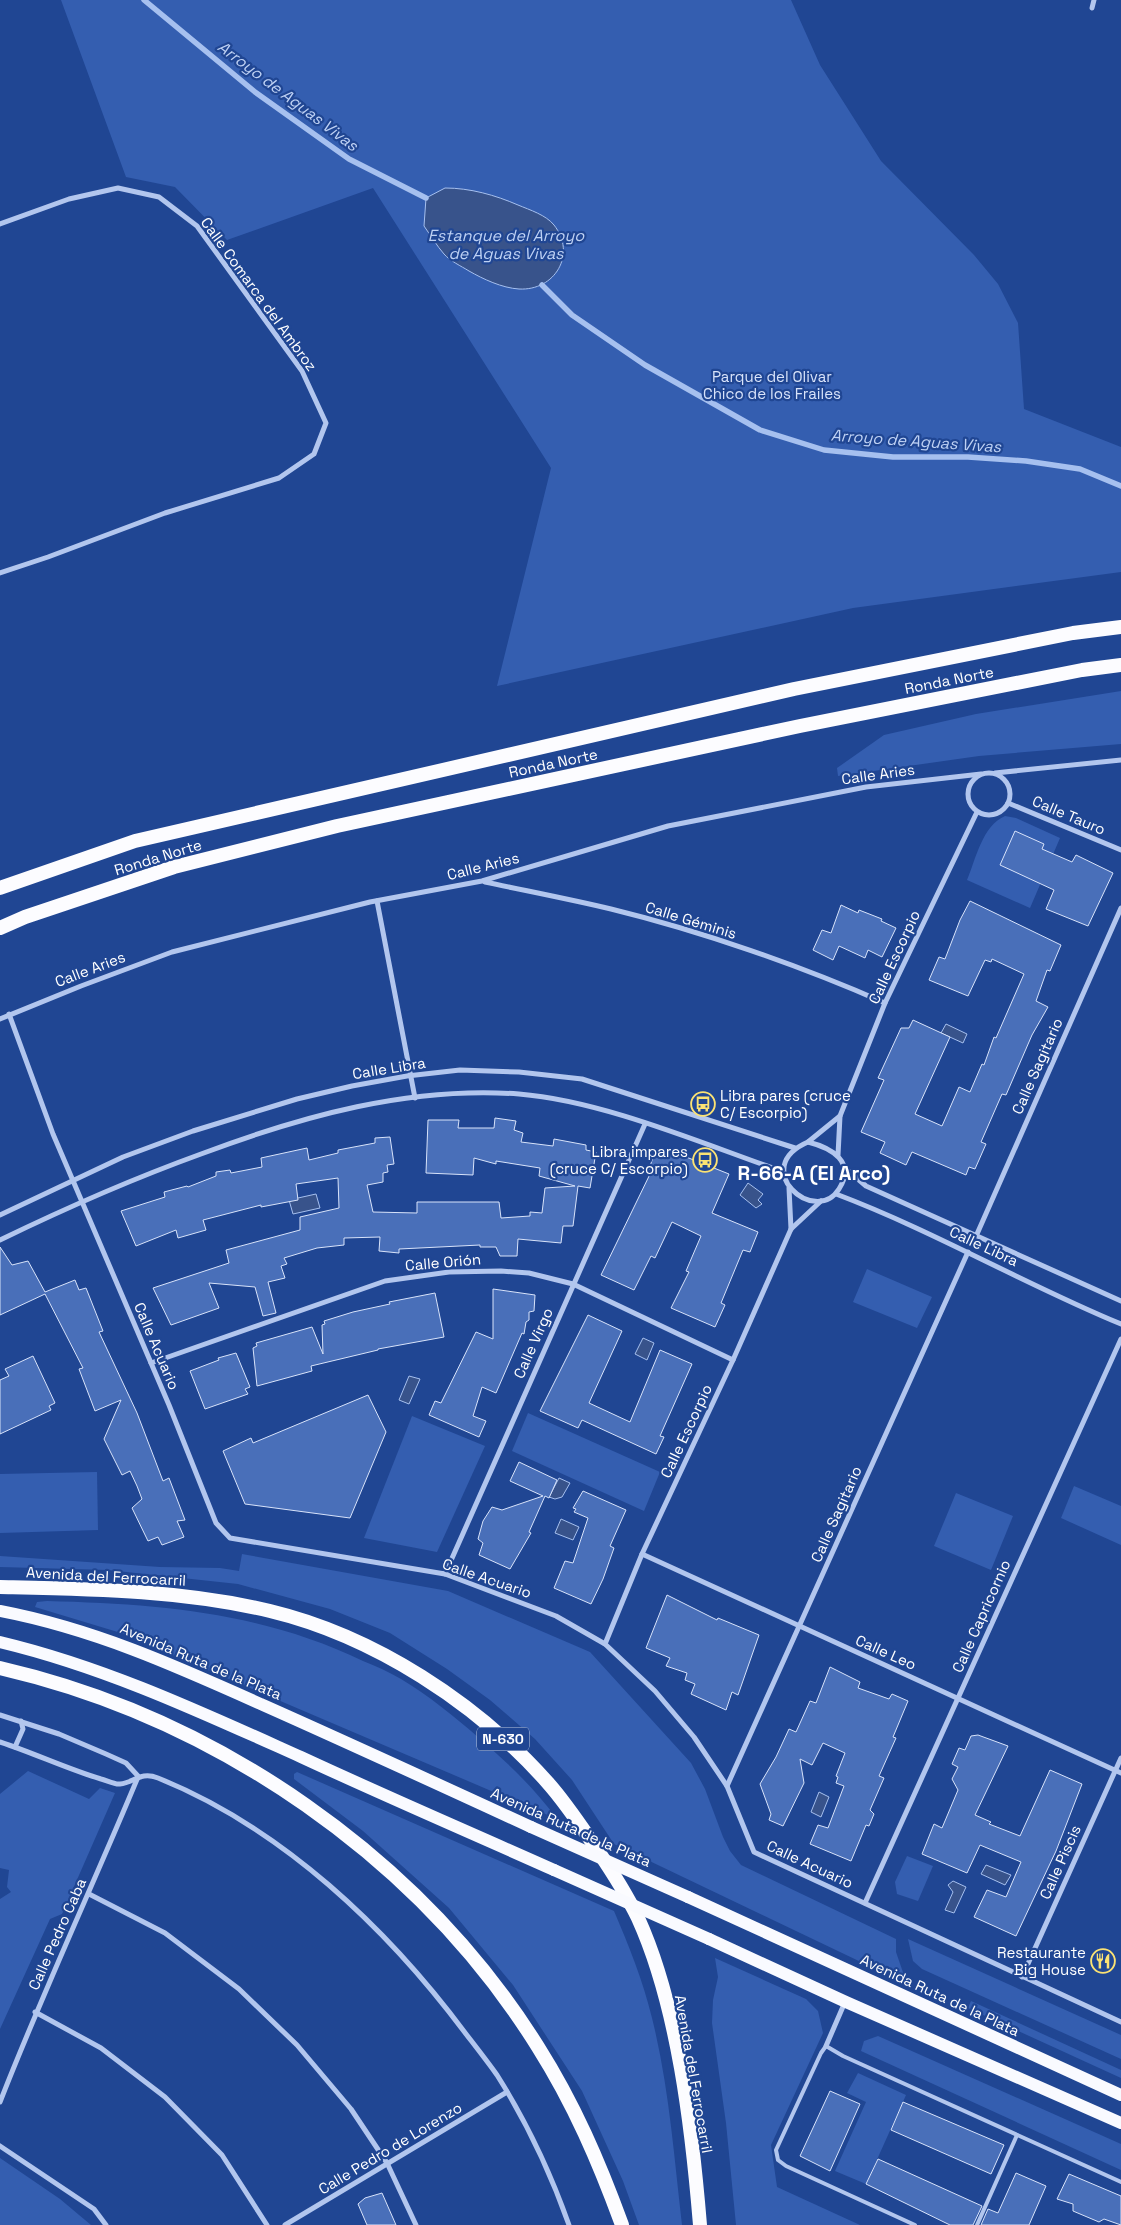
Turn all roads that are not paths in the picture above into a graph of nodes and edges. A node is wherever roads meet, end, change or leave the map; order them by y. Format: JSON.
{"nodes":[{"id":1,"x":1094,"y":0,"type":"edge"},
{"id":2,"x":1092,"y":8,"type":"dead end"},
{"id":3,"x":0,"y":224,"type":"edge"},
{"id":4,"x":0,"y":573,"type":"edge"},
{"id":5,"x":1121,"y":627,"type":"edge"},
{"id":6,"x":1121,"y":665,"type":"edge"},
{"id":7,"x":1121,"y":760,"type":"edge"},
{"id":8,"x":992,"y":773,"type":"junction"},
{"id":9,"x":981,"y":774,"type":"junction"},
{"id":10,"x":1008,"y":803,"type":"junction"},
{"id":11,"x":977,"y":812,"type":"junction"},
{"id":12,"x":1121,"y":850,"type":"edge"},
{"id":13,"x":482,"y":881,"type":"junction"},
{"id":14,"x":0,"y":888,"type":"edge"},
{"id":15,"x":377,"y":901,"type":"junction"},
{"id":16,"x":1121,"y":908,"type":"edge"},
{"id":17,"x":0,"y":928,"type":"edge"},
{"id":18,"x":885,"y":1003,"type":"junction"},
{"id":19,"x":9,"y":1014,"type":"junction"},
{"id":20,"x":0,"y":1019,"type":"edge"},
{"id":21,"x":411,"y":1075,"type":"junction"},
{"id":22,"x":415,"y":1098,"type":"junction"},
{"id":23,"x":840,"y":1116,"type":"junction"},
{"id":24,"x":646,"y":1124,"type":"junction"},
{"id":25,"x":808,"y":1142,"type":"junction"},
{"id":26,"x":794,"y":1148,"type":"junction"},
{"id":27,"x":838,"y":1155,"type":"junction"},
{"id":28,"x":845,"y":1168,"type":"junction"},
{"id":29,"x":784,"y":1172,"type":"junction"},
{"id":30,"x":74,"y":1180,"type":"junction"},
{"id":31,"x":789,"y":1188,"type":"junction"},
{"id":32,"x":836,"y":1194,"type":"junction"},
{"id":33,"x":822,"y":1200,"type":"junction"},
{"id":34,"x":82,"y":1202,"type":"junction"},
{"id":35,"x":0,"y":1215,"type":"edge"},
{"id":36,"x":791,"y":1229,"type":"junction"},
{"id":37,"x":977,"y":1234,"type":"junction"},
{"id":38,"x":0,"y":1240,"type":"edge"},
{"id":39,"x":968,"y":1252,"type":"junction"},
{"id":40,"x":573,"y":1284,"type":"junction"},
{"id":41,"x":1121,"y":1300,"type":"edge"},
{"id":42,"x":1121,"y":1324,"type":"edge"},
{"id":43,"x":1121,"y":1339,"type":"edge"},
{"id":44,"x":733,"y":1360,"type":"junction"},
{"id":45,"x":151,"y":1363,"type":"junction"},
{"id":46,"x":642,"y":1554,"type":"junction"},
{"id":47,"x":445,"y":1574,"type":"junction"},
{"id":48,"x":0,"y":1587,"type":"edge"},
{"id":49,"x":0,"y":1611,"type":"edge"},
{"id":50,"x":799,"y":1627,"type":"junction"},
{"id":51,"x":0,"y":1642,"type":"edge"},
{"id":52,"x":605,"y":1644,"type":"junction"},
{"id":53,"x":0,"y":1668,"type":"edge"},
{"id":54,"x":958,"y":1698,"type":"junction"},
{"id":55,"x":0,"y":1715,"type":"edge"},
{"id":56,"x":21,"y":1721,"type":"junction"},
{"id":57,"x":0,"y":1742,"type":"edge"},
{"id":58,"x":15,"y":1747,"type":"junction"},
{"id":59,"x":1121,"y":1758,"type":"edge"},
{"id":60,"x":1118,"y":1771,"type":"edge"},
{"id":61,"x":138,"y":1776,"type":"junction"},
{"id":62,"x":726,"y":1786,"type":"junction"},
{"id":63,"x":89,"y":1894,"type":"junction"},
{"id":64,"x":865,"y":1903,"type":"junction"},
{"id":65,"x":1022,"y":1976,"type":"junction"},
{"id":66,"x":846,"y":2002,"type":"junction"},
{"id":67,"x":36,"y":2012,"type":"junction"},
{"id":68,"x":1121,"y":2022,"type":"edge"},
{"id":69,"x":826,"y":2046,"type":"junction"},
{"id":70,"x":507,"y":2092,"type":"junction"},
{"id":71,"x":1121,"y":2095,"type":"edge"},
{"id":72,"x":0,"y":2102,"type":"edge"},
{"id":73,"x":1121,"y":2123,"type":"edge"},
{"id":74,"x":1017,"y":2135,"type":"junction"},
{"id":75,"x":0,"y":2146,"type":"edge"},
{"id":76,"x":387,"y":2163,"type":"junction"},
{"id":77,"x":1121,"y":2182,"type":"edge"},
{"id":78,"x":106,"y":2225,"type":"edge"},
{"id":79,"x":267,"y":2225,"type":"edge"},
{"id":80,"x":284,"y":2225,"type":"edge"},
{"id":81,"x":416,"y":2225,"type":"edge"},
{"id":82,"x":569,"y":2225,"type":"edge"},
{"id":83,"x":622,"y":2225,"type":"edge"},
{"id":84,"x":700,"y":2225,"type":"edge"},
{"id":85,"x":915,"y":2225,"type":"edge"},
{"id":86,"x":977,"y":2225,"type":"edge"}],
"edges":[{"from":1,"to":2,"type":"street"},
{"from":3,"to":4,"type":"street","name":"Calle Comarca del Ambroz"},
{"from":5,"to":14,"type":"highway","name":"Ronda Norte"},
{"from":6,"to":17,"type":"highway","name":"Ronda Norte"},
{"from":7,"to":8,"type":"street"},
{"from":8,"to":9,"type":"street"},
{"from":8,"to":10,"type":"street"},
{"from":9,"to":11,"type":"street"},
{"from":9,"to":13,"type":"street","name":"Calle Aries"},
{"from":10,"to":11,"type":"street"},
{"from":10,"to":12,"type":"street","name":"Calle Tauro"},
{"from":11,"to":18,"type":"street","name":"Calle Escorpio"},
{"from":13,"to":15,"type":"street","name":"Calle Aries"},
{"from":13,"to":18,"type":"street","name":"Calle Géminis"},
{"from":15,"to":19,"type":"street","name":"Calle Aries"},
{"from":15,"to":21,"type":"street"},
{"from":16,"to":37,"type":"street","name":"Calle Sagitario"},
{"from":18,"to":23,"type":"street","name":"Calle Escorpio"},
{"from":19,"to":20,"type":"street","name":"Calle Aries"},
{"from":19,"to":30,"type":"street","name":"Calle Acuario"},
{"from":21,"to":22,"type":"street"},
{"from":21,"to":26,"type":"street","name":"Calle Libra"},
{"from":21,"to":30,"type":"street","name":"Calle Libra"},
{"from":22,"to":24,"type":"street"},
{"from":22,"to":34,"type":"street"},
{"from":23,"to":25,"type":"street"},
{"from":23,"to":27,"type":"street"},
{"from":24,"to":29,"type":"street"},
{"from":24,"to":40,"type":"street","name":"Calle Virgo"},
{"from":25,"to":26,"type":"street"},
{"from":25,"to":27,"type":"street"},
{"from":26,"to":29,"type":"street"},
{"from":27,"to":28,"type":"street"},
{"from":28,"to":32,"type":"street"},
{"from":28,"to":37,"type":"street","name":"Calle Libra"},
{"from":29,"to":31,"type":"street"},
{"from":30,"to":34,"type":"street","name":"Calle Acuario"},
{"from":30,"to":35,"type":"street","name":"Calle Libra"},
{"from":31,"to":33,"type":"street"},
{"from":31,"to":36,"type":"street","name":"Calle Escorpio"},
{"from":32,"to":33,"type":"street"},
{"from":32,"to":39,"type":"street","name":"Calle Libra"},
{"from":33,"to":36,"type":"street","name":"Calle Escorpio"},
{"from":34,"to":38,"type":"street"},
{"from":34,"to":45,"type":"street","name":"Calle Acuario"},
{"from":36,"to":44,"type":"street","name":"Calle Escorpio"},
{"from":37,"to":41,"type":"street","name":"Calle Libra"},
{"from":39,"to":42,"type":"street","name":"Calle Libra"},
{"from":39,"to":50,"type":"street","name":"Calle Sagitario"},
{"from":40,"to":44,"type":"street","name":"Calle Orión"},
{"from":40,"to":45,"type":"street","name":"Calle Orión"},
{"from":40,"to":47,"type":"street","name":"Calle Virgo"},
{"from":43,"to":54,"type":"street","name":"Calle Capricornio"},
{"from":44,"to":46,"type":"street","name":"Calle Escorpio"},
{"from":45,"to":47,"type":"street","name":"Calle Acuario"},
{"from":46,"to":50,"type":"street","name":"Calle Leo"},
{"from":46,"to":52,"type":"street","name":"Calle Escorpio"},
{"from":47,"to":52,"type":"street","name":"Calle Acuario"},
{"from":48,"to":84,"type":"highway","name":"Avenida del Ferrocarril","number":"N-630"},
{"from":49,"to":71,"type":"main road","name":"Avenida Ruta de la Plata","bridge":true},
{"from":50,"to":54,"type":"street","name":"Calle Leo"},
{"from":50,"to":62,"type":"street","name":"Calle Sagitario"},
{"from":51,"to":66,"type":"main road","bridge":true},
{"from":52,"to":62,"type":"street","name":"Calle Acuario"},
{"from":53,"to":83,"type":"highway"},
{"from":54,"to":60,"type":"street","name":"Calle Leo"},
{"from":54,"to":64,"type":"street","name":"Calle Capricornio"},
{"from":55,"to":56,"type":"street"},
{"from":56,"to":58,"type":"street"},
{"from":56,"to":61,"type":"street"},
{"from":57,"to":58,"type":"street"},
{"from":58,"to":61,"type":"street"},
{"from":59,"to":60,"type":"street","name":"Calle Piscis"},
{"from":60,"to":65,"type":"street","name":"Calle Piscis"},
{"from":61,"to":63,"type":"street","name":"Calle Pedro Caba"},
{"from":61,"to":70,"type":"street"},
{"from":62,"to":64,"type":"street","name":"Calle Acuario"},
{"from":63,"to":67,"type":"street","name":"Calle Pedro Caba"},
{"from":63,"to":76,"type":"street"},
{"from":64,"to":65,"type":"street","name":"Calle Acuario"},
{"from":65,"to":68,"type":"street","name":"Calle Acuario"},
{"from":66,"to":69,"type":"street"},
{"from":66,"to":73,"type":"main road"},
{"from":67,"to":72,"type":"street","name":"Calle Pedro Caba"},
{"from":67,"to":79,"type":"street"},
{"from":69,"to":74,"type":"lane"},
{"from":69,"to":85,"type":"lane"},
{"from":70,"to":76,"type":"street","name":"Calle Pedro de Lorenzo"},
{"from":70,"to":82,"type":"street"},
{"from":74,"to":77,"type":"lane"},
{"from":74,"to":86,"type":"lane"},
{"from":75,"to":78,"type":"street"},
{"from":76,"to":80,"type":"street","name":"Calle Pedro de Lorenzo"},
{"from":76,"to":81,"type":"street"}]}
